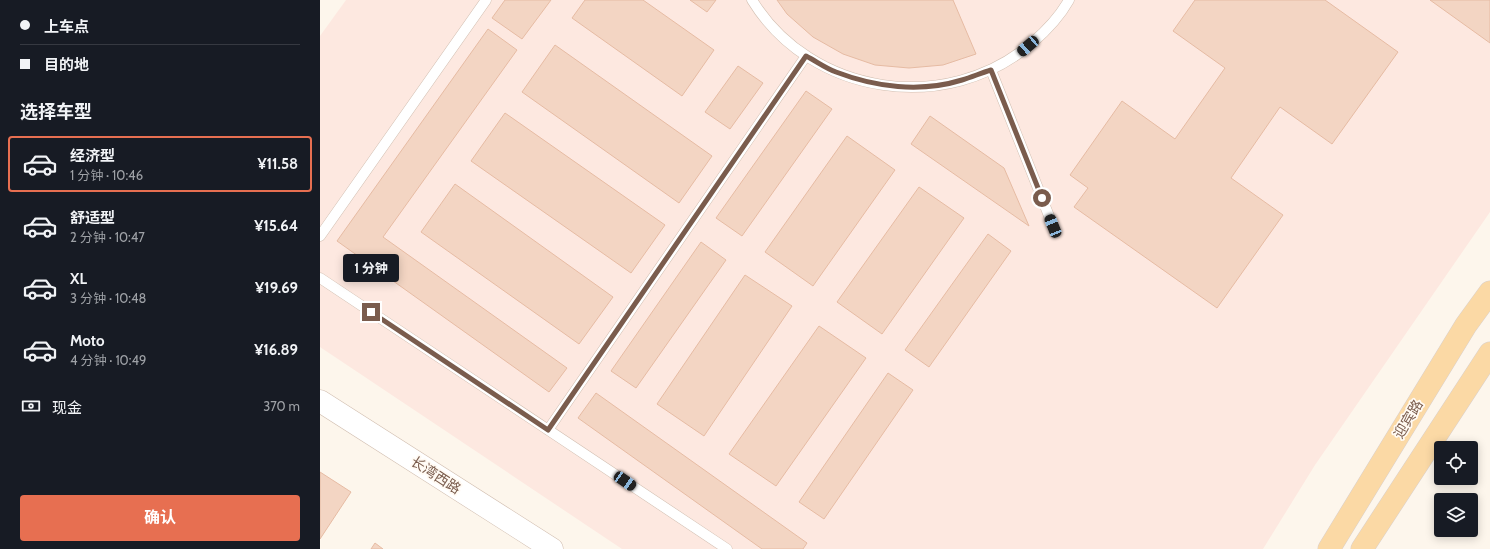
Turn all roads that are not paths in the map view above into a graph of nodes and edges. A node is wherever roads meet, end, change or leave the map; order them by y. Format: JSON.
{"nodes":[{"id":1,"x":486,"y":0,"type":"edge"},
{"id":2,"x":752,"y":0,"type":"edge"},
{"id":3,"x":1069,"y":0,"type":"edge"},
{"id":4,"x":806,"y":56,"type":"junction"},
{"id":5,"x":991,"y":70,"type":"junction"},
{"id":6,"x":1053,"y":226,"type":"dead end"},
{"id":7,"x":320,"y":236,"type":"edge"},
{"id":8,"x":320,"y":278,"type":"edge"},
{"id":9,"x":1490,"y":292,"type":"edge"},
{"id":10,"x":1490,"y":353,"type":"edge"},
{"id":11,"x":320,"y":401,"type":"edge"},
{"id":12,"x":548,"y":430,"type":"junction"},
{"id":13,"x":552,"y":549,"type":"edge"},
{"id":14,"x":727,"y":549,"type":"edge"},
{"id":15,"x":1329,"y":549,"type":"edge"},
{"id":16,"x":1362,"y":549,"type":"edge"}],
"edges":[{"from":1,"to":7,"type":"lane"},
{"from":2,"to":4,"type":"lane"},
{"from":3,"to":5,"type":"lane"},
{"from":4,"to":5,"type":"lane"},
{"from":4,"to":12,"type":"lane"},
{"from":5,"to":6,"type":"lane"},
{"from":8,"to":12,"type":"lane"},
{"from":9,"to":15,"type":"main road","name":"迎宾路"},
{"from":10,"to":16,"type":"main road"},
{"from":11,"to":13,"type":"street","name":"长湾西路"},
{"from":12,"to":14,"type":"lane"}]}
